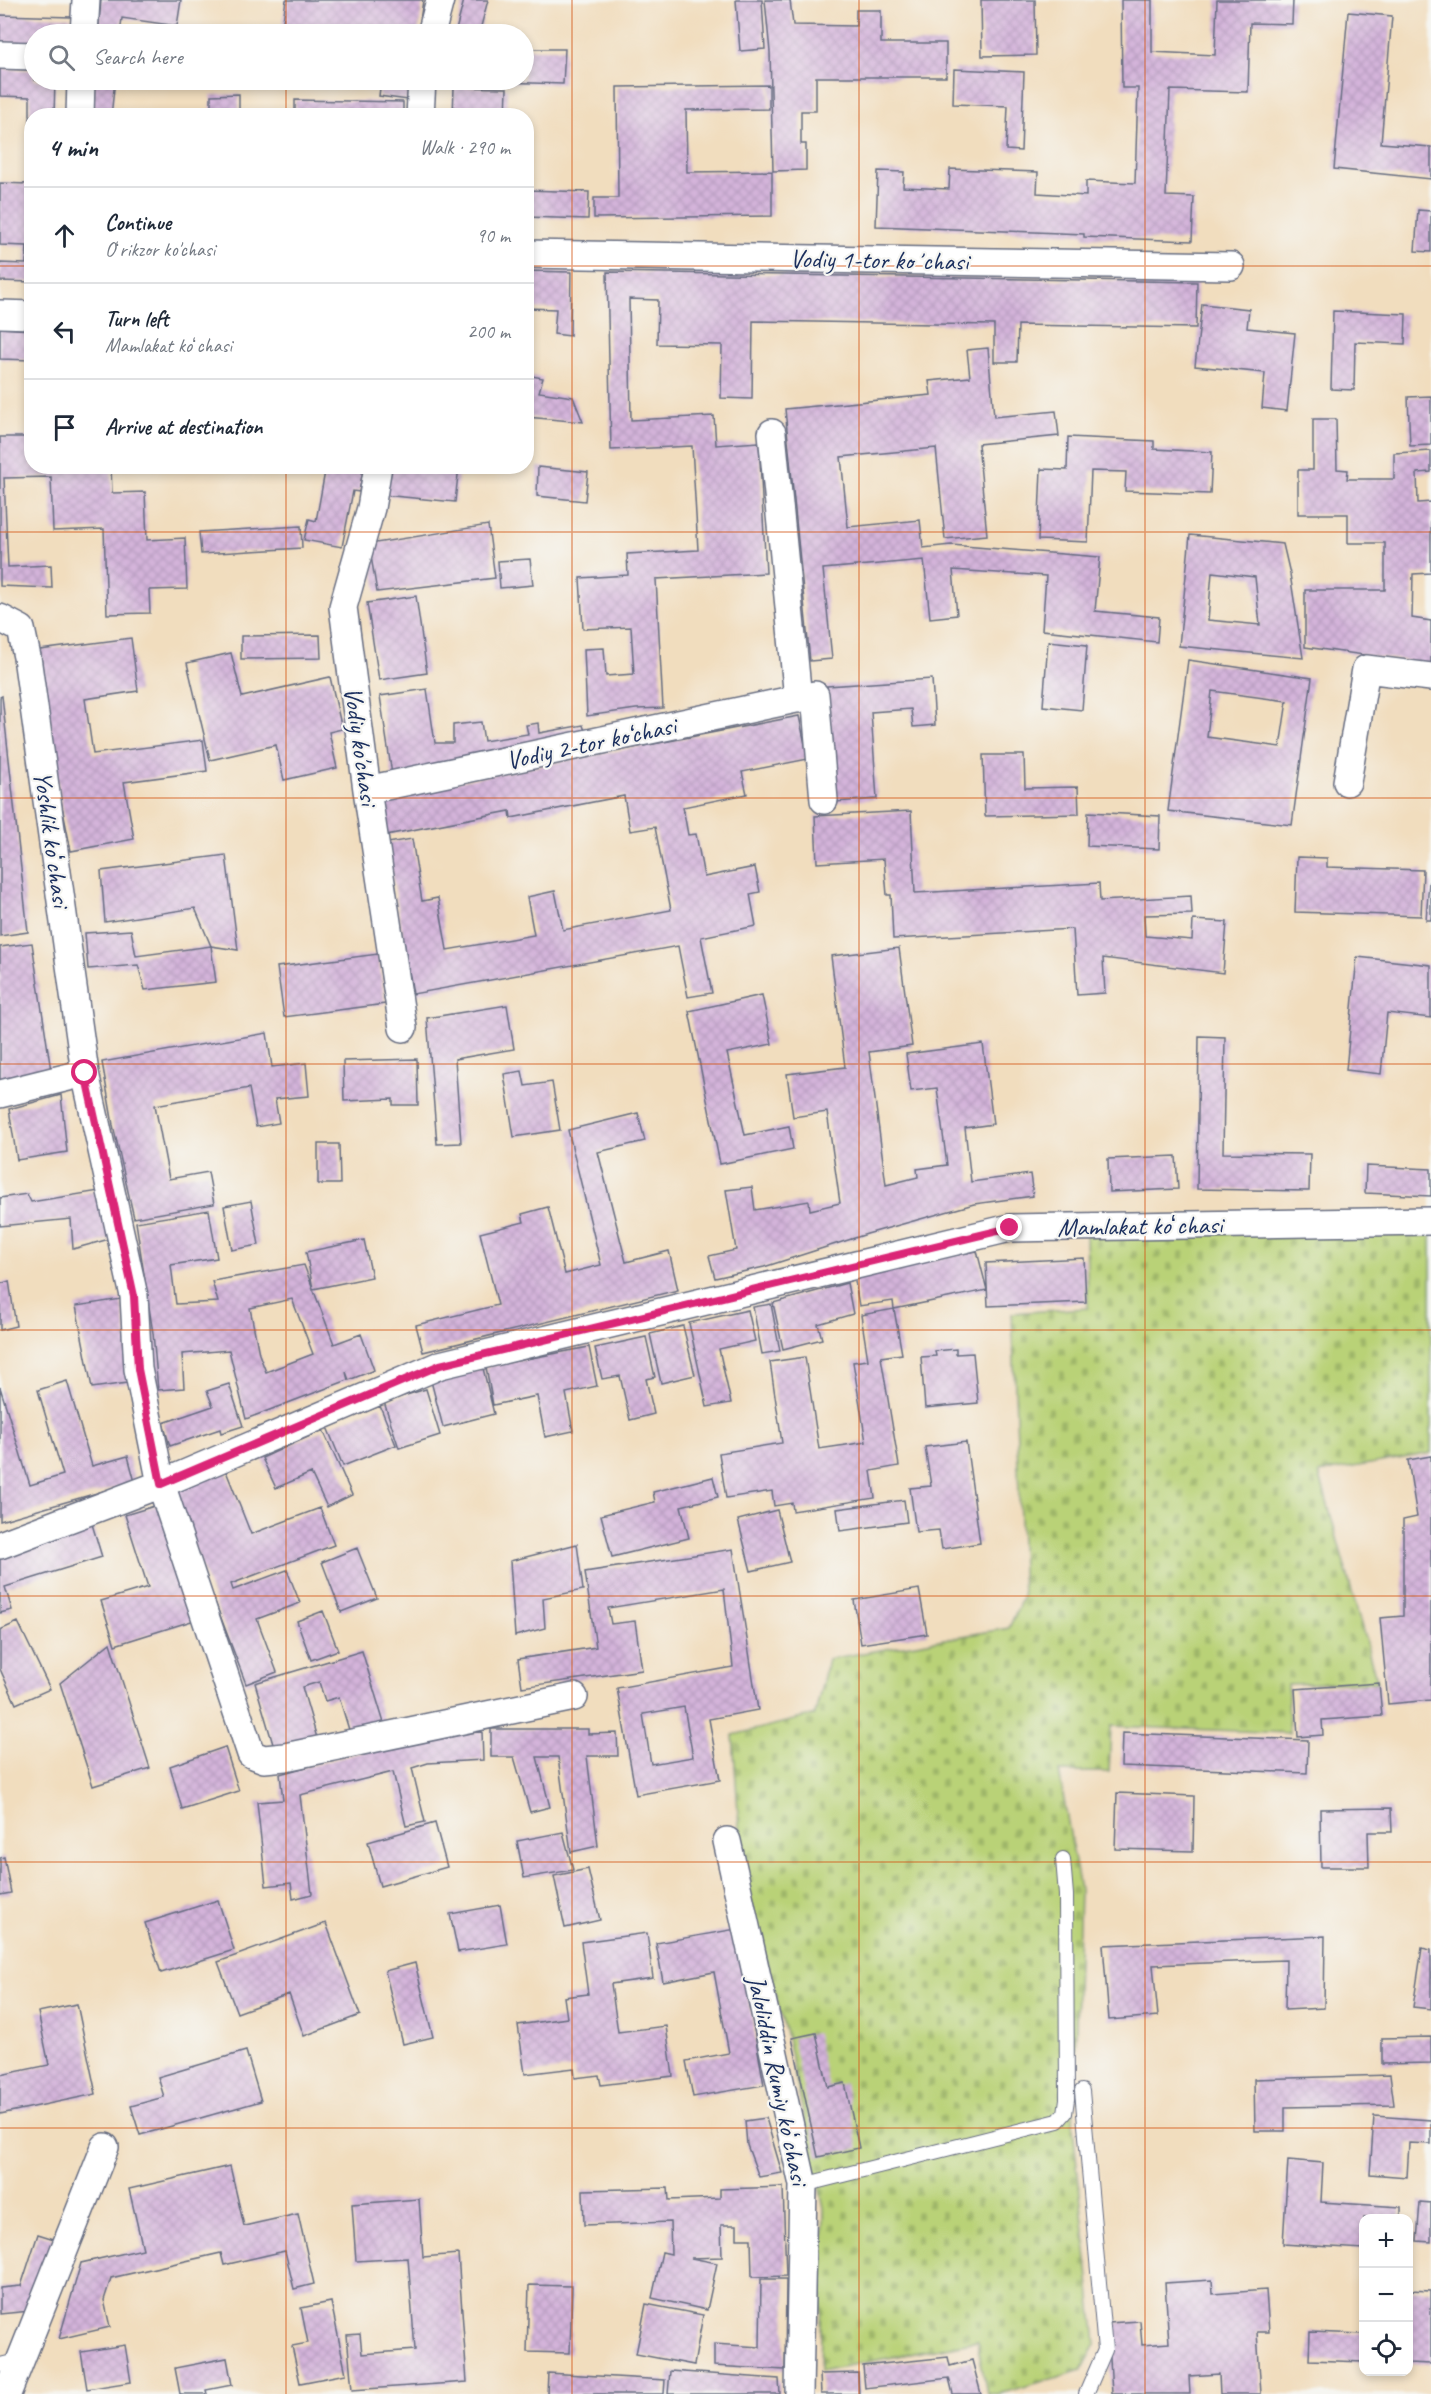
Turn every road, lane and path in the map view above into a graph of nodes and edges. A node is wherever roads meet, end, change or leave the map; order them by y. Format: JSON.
{"nodes":[{"id":1,"x":86,"y":0,"type":"edge"},
{"id":2,"x":440,"y":0,"type":"edge"},
{"id":3,"x":85,"y":24,"type":"edge"},
{"id":4,"x":433,"y":24,"type":"edge"},
{"id":5,"x":0,"y":55,"type":"edge"},
{"id":6,"x":24,"y":56,"type":"edge"},
{"id":7,"x":81,"y":90,"type":"edge"},
{"id":8,"x":421,"y":90,"type":"edge"},
{"id":9,"x":80,"y":108,"type":"edge"},
{"id":10,"x":420,"y":108,"type":"edge"},
{"id":11,"x":534,"y":254,"type":"edge"},
{"id":12,"x":1231,"y":266,"type":"dead end"},
{"id":13,"x":0,"y":314,"type":"edge"},
{"id":14,"x":24,"y":315,"type":"edge"},
{"id":15,"x":772,"y":433,"type":"dead end"},
{"id":16,"x":377,"y":474,"type":"edge"},
{"id":17,"x":0,"y":618,"type":"edge"},
{"id":18,"x":1431,"y":677,"type":"edge"},
{"id":19,"x":807,"y":697,"type":"junction"},
{"id":20,"x":1347,"y":782,"type":"dead end"},
{"id":21,"x":367,"y":790,"type":"junction"},
{"id":22,"x":824,"y":801,"type":"dead end"},
{"id":23,"x":402,"y":1028,"type":"dead end"},
{"id":24,"x":85,"y":1073,"type":"junction"},
{"id":25,"x":0,"y":1094,"type":"edge"},
{"id":26,"x":1431,"y":1221,"type":"edge"},
{"id":27,"x":161,"y":1484,"type":"junction"},
{"id":28,"x":0,"y":1545,"type":"edge"},
{"id":29,"x":574,"y":1697,"type":"dead end"},
{"id":30,"x":728,"y":1841,"type":"dead end"},
{"id":31,"x":1064,"y":1859,"type":"dead end"},
{"id":32,"x":1082,"y":2091,"type":"dead end"},
{"id":33,"x":105,"y":2147,"type":"dead end"},
{"id":34,"x":803,"y":2185,"type":"junction"},
{"id":35,"x":10,"y":2362,"type":"edge"},
{"id":36,"x":7,"y":2394,"type":"edge"},
{"id":37,"x":799,"y":2394,"type":"edge"},
{"id":38,"x":1086,"y":2394,"type":"edge"}],
"edges":[{"from":1,"to":3,"type":"street"},
{"from":2,"to":4,"type":"street"},
{"from":5,"to":6,"type":"street"},
{"from":7,"to":9,"type":"street"},
{"from":8,"to":10,"type":"street"},
{"from":11,"to":12,"type":"street","name":"Vodiy 1-tor koʼchasi"},
{"from":13,"to":14,"type":"street"},
{"from":15,"to":19,"type":"street"},
{"from":16,"to":21,"type":"street","name":"Vodiy ko'chasi"},
{"from":17,"to":24,"type":"street","name":"Yoshlik koʻchasi"},
{"from":18,"to":20,"type":"street"},
{"from":19,"to":21,"type":"street","name":"Vodiy 2-tor ko‘chasi"},
{"from":19,"to":22,"type":"street"},
{"from":21,"to":23,"type":"street","name":"Vodiy ko'chasi"},
{"from":24,"to":25,"type":"street"},
{"from":24,"to":27,"type":"street"},
{"from":26,"to":27,"type":"street","name":"Mamlakat koʻchasi"},
{"from":27,"to":28,"type":"street","name":"Mamlakat koʻchasi"},
{"from":27,"to":29,"type":"street"},
{"from":30,"to":34,"type":"street","name":"Jaloliddin Rumiy koʻchasi"},
{"from":31,"to":34,"type":"lane"},
{"from":32,"to":38,"type":"lane"},
{"from":33,"to":35,"type":"street"},
{"from":34,"to":37,"type":"street","name":"Jaloliddin Rumiy koʻchasi"},
{"from":35,"to":36,"type":"street"}]}
